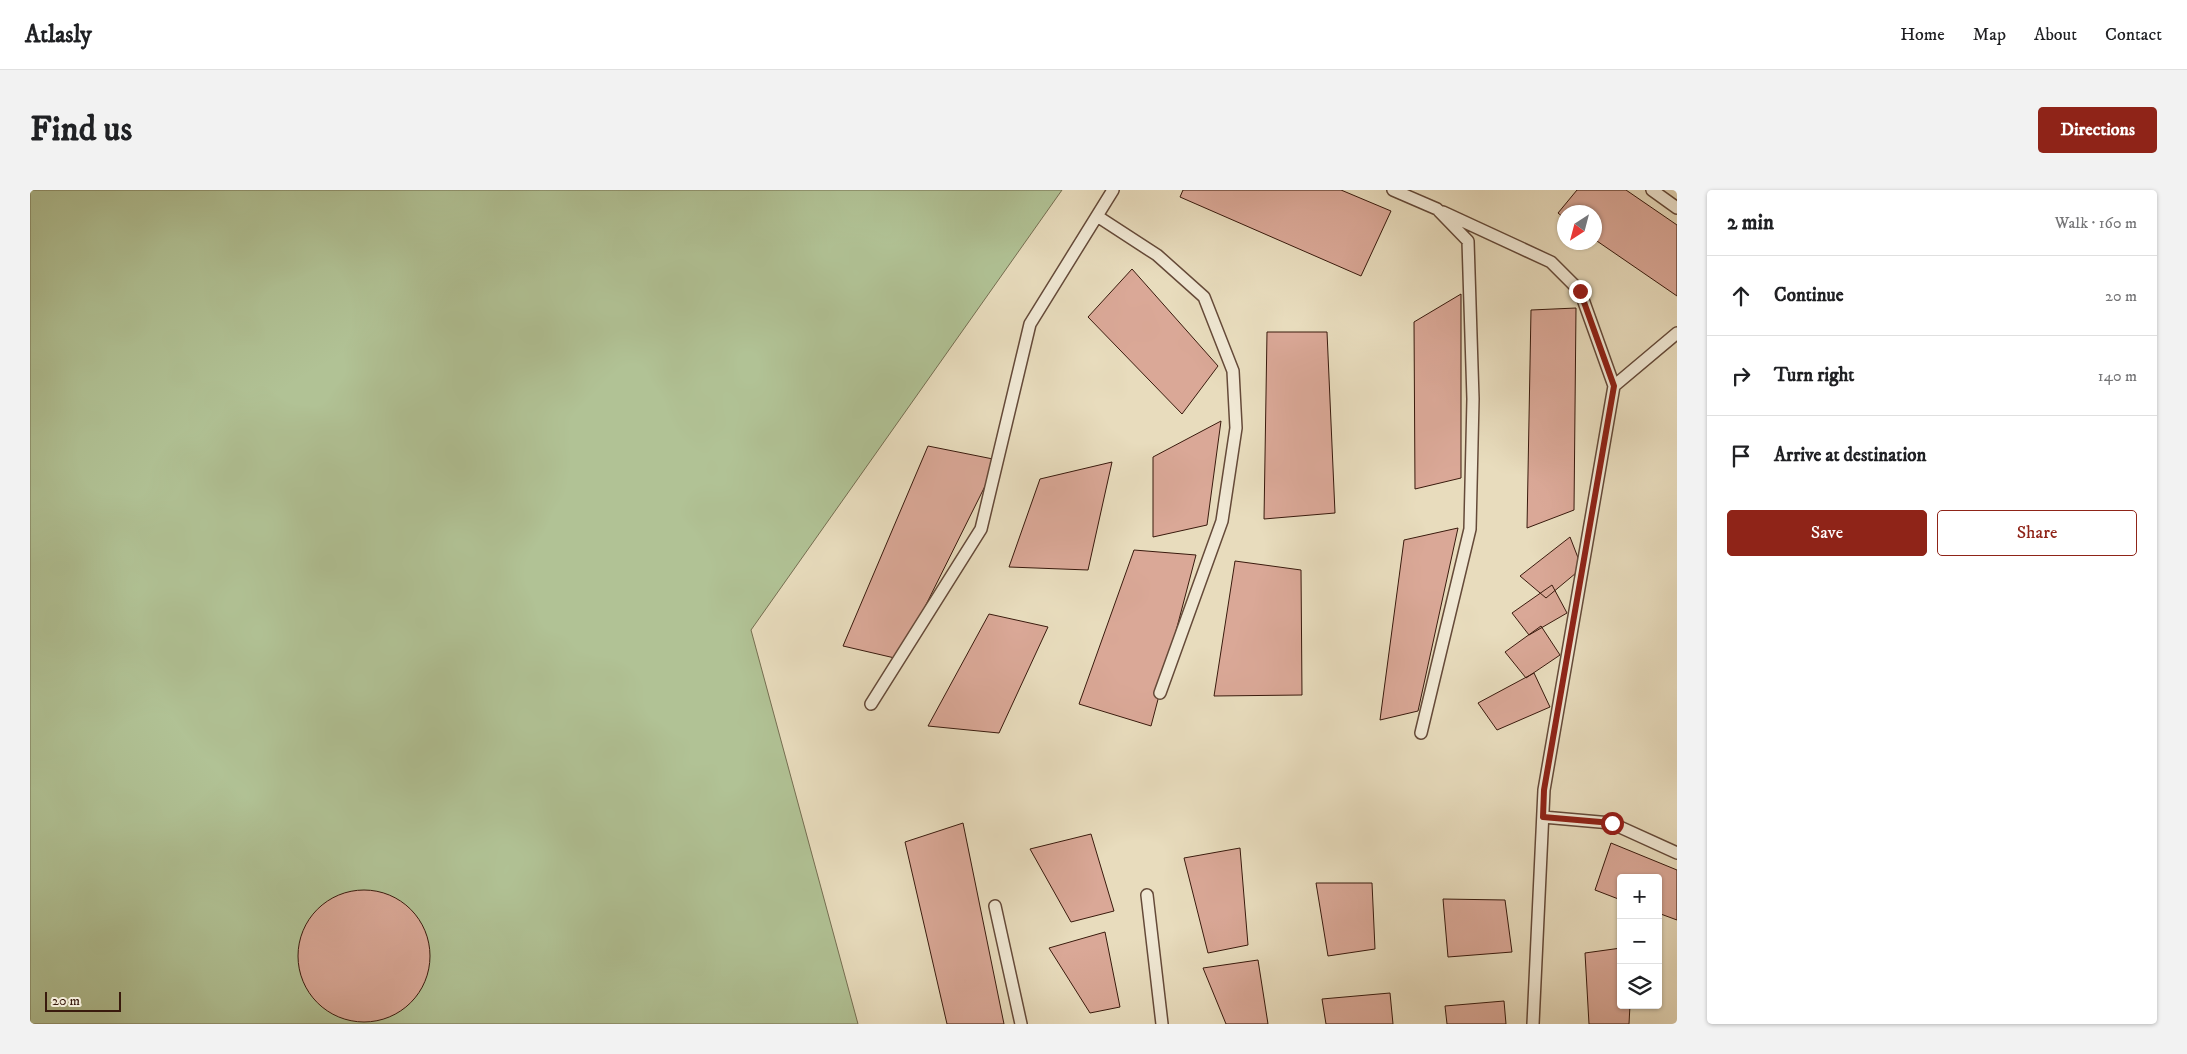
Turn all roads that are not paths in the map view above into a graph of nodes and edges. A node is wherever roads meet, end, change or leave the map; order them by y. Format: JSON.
{"nodes":[{"id":1,"x":1113,"y":190,"type":"edge"},
{"id":2,"x":1393,"y":190,"type":"edge"},
{"id":3,"x":1652,"y":190,"type":"edge"},
{"id":4,"x":1677,"y":208,"type":"edge"},
{"id":5,"x":1437,"y":209,"type":"junction"},
{"id":6,"x":1097,"y":216,"type":"junction"},
{"id":7,"x":1677,"y":334,"type":"edge"},
{"id":8,"x":1614,"y":386,"type":"junction"},
{"id":9,"x":1160,"y":693,"type":"dead end"},
{"id":10,"x":871,"y":704,"type":"dead end"},
{"id":11,"x":1420,"y":733,"type":"dead end"},
{"id":12,"x":1543,"y":817,"type":"junction"},
{"id":13,"x":1677,"y":853,"type":"edge"},
{"id":14,"x":1148,"y":895,"type":"dead end"},
{"id":15,"x":995,"y":906,"type":"dead end"},
{"id":16,"x":1021,"y":1024,"type":"edge"},
{"id":17,"x":1162,"y":1024,"type":"edge"},
{"id":18,"x":1534,"y":1024,"type":"edge"}],
"edges":[{"from":1,"to":6,"type":"lane"},
{"from":2,"to":5,"type":"lane"},
{"from":3,"to":4,"type":"lane"},
{"from":5,"to":8,"type":"lane"},
{"from":5,"to":11,"type":"lane"},
{"from":6,"to":9,"type":"lane"},
{"from":6,"to":10,"type":"lane"},
{"from":7,"to":8,"type":"lane"},
{"from":8,"to":12,"type":"lane"},
{"from":12,"to":13,"type":"lane"},
{"from":12,"to":18,"type":"lane"},
{"from":14,"to":17,"type":"lane"},
{"from":15,"to":16,"type":"lane"}]}
